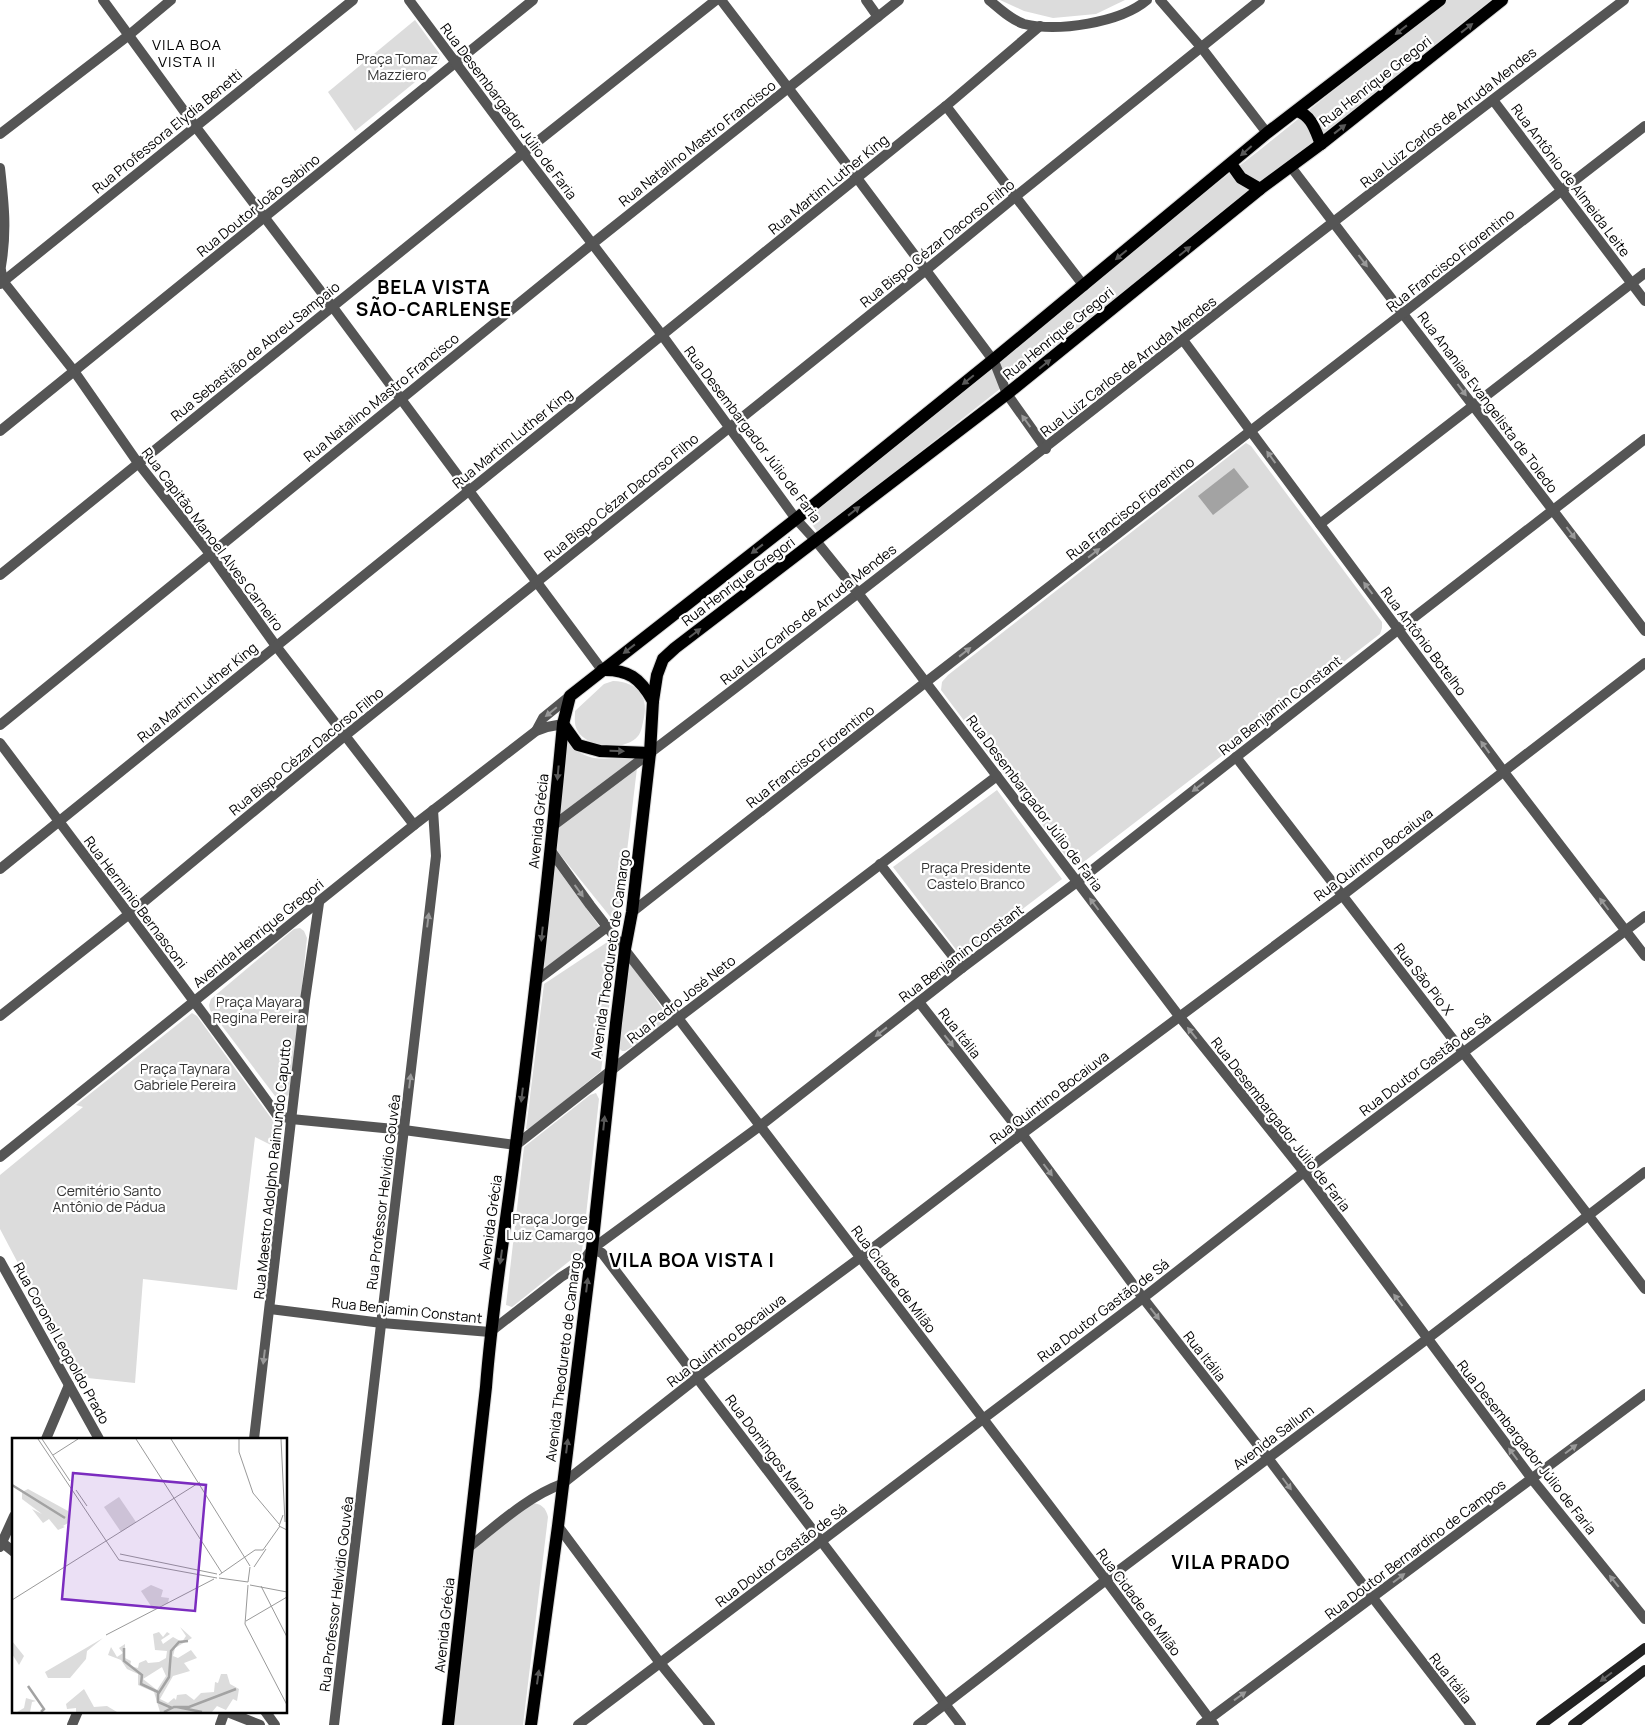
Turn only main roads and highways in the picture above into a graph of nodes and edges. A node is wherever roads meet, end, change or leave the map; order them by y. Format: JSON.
{"nodes":[{"id":1,"x":1440,"y":0,"type":"edge"},
{"id":2,"x":1502,"y":0,"type":"edge"},
{"id":3,"x":1297,"y":110,"type":"junction"},
{"id":4,"x":1321,"y":144,"type":"junction"},
{"id":5,"x":1231,"y":164,"type":"junction"},
{"id":6,"x":1260,"y":189,"type":"junction"},
{"id":7,"x":602,"y":670,"type":"junction"},
{"id":8,"x":653,"y":701,"type":"junction"},
{"id":9,"x":563,"y":724,"type":"junction"},
{"id":10,"x":650,"y":753,"type":"junction"},
{"id":11,"x":1645,"y":1648,"type":"edge"},
{"id":12,"x":1645,"y":1670,"type":"edge"},
{"id":13,"x":448,"y":1725,"type":"edge"},
{"id":14,"x":531,"y":1725,"type":"edge"},
{"id":15,"x":1541,"y":1725,"type":"edge"},
{"id":16,"x":1573,"y":1725,"type":"edge"}],
"edges":[{"from":1,"to":3,"type":"main road","name":"Rua Henrique Gregori","one_way":true},
{"from":4,"to":2,"type":"main road","name":"Rua Henrique Gregori","one_way":true},
{"from":3,"to":4,"type":"main road"},
{"from":3,"to":5,"type":"main road","name":"Rua Henrique Gregori","one_way":true},
{"from":4,"to":6,"type":"main road","name":"Rua Henrique Gregori"},
{"from":5,"to":6,"type":"main road"},
{"from":5,"to":7,"type":"main road","name":"Rua Henrique Gregori","one_way":true},
{"from":8,"to":6,"type":"main road","name":"Rua Henrique Gregori","one_way":true},
{"from":7,"to":8,"type":"main road"},
{"from":7,"to":9,"type":"main road"},
{"from":8,"to":10,"type":"main road"},
{"from":9,"to":10,"type":"main road","one_way":true},
{"from":9,"to":13,"type":"main road","name":"Avenida Grécia","one_way":true},
{"from":14,"to":10,"type":"main road","name":"Avenida Theodureto de Camargo","one_way":true},
{"from":11,"to":15,"type":"main road","one_way":true},
{"from":12,"to":16,"type":"main road"}]}
